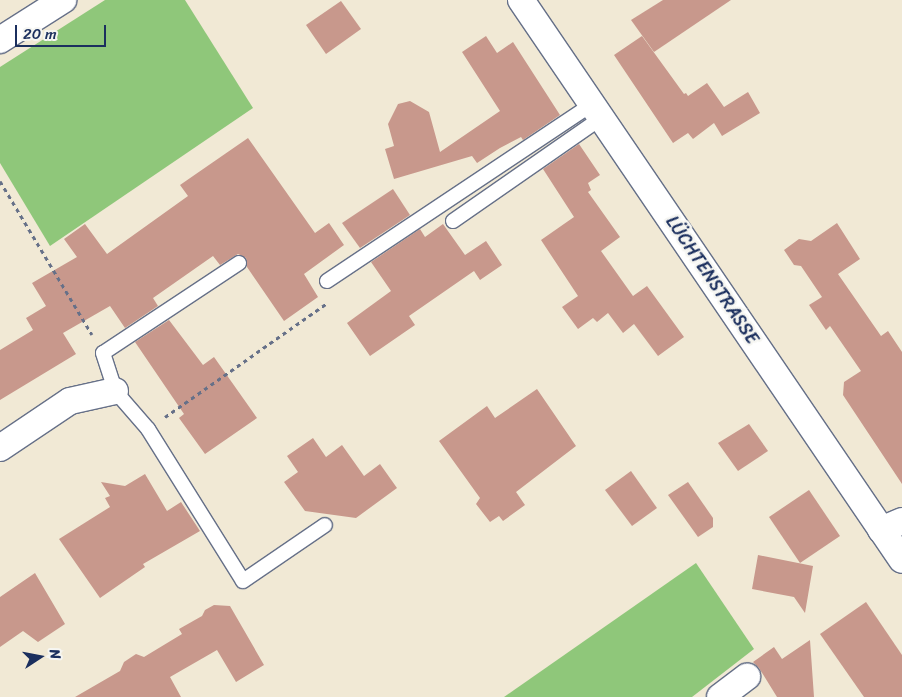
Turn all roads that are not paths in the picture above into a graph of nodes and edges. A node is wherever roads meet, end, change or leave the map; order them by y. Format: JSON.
{"nodes":[{"id":1,"x":63,"y":0,"type":"edge"},
{"id":2,"x":521,"y":0,"type":"edge"},
{"id":3,"x":0,"y":40,"type":"edge"},
{"id":4,"x":596,"y":111,"type":"junction"},
{"id":5,"x":454,"y":221,"type":"dead end"},
{"id":6,"x":240,"y":263,"type":"dead end"},
{"id":7,"x":327,"y":281,"type":"dead end"},
{"id":8,"x":115,"y":391,"type":"junction"},
{"id":9,"x":0,"y":448,"type":"edge"},
{"id":10,"x":325,"y":525,"type":"dead end"},
{"id":11,"x":892,"y":525,"type":"edge"},
{"id":12,"x":902,"y":560,"type":"edge"},
{"id":13,"x":747,"y":677,"type":"dead end"},
{"id":14,"x":720,"y":697,"type":"edge"}],
"edges":[{"from":1,"to":3,"type":"street"},
{"from":2,"to":4,"type":"street","name":"LÜCHTENSTRASSE"},
{"from":4,"to":5,"type":"lane"},
{"from":4,"to":7,"type":"lane"},
{"from":4,"to":11,"type":"street","name":"LÜCHTENSTRASSE"},
{"from":6,"to":8,"type":"lane"},
{"from":8,"to":9,"type":"street"},
{"from":8,"to":10,"type":"lane"},
{"from":11,"to":12,"type":"street","name":"LÜCHTENSTRASSE"},
{"from":13,"to":14,"type":"street"}]}
